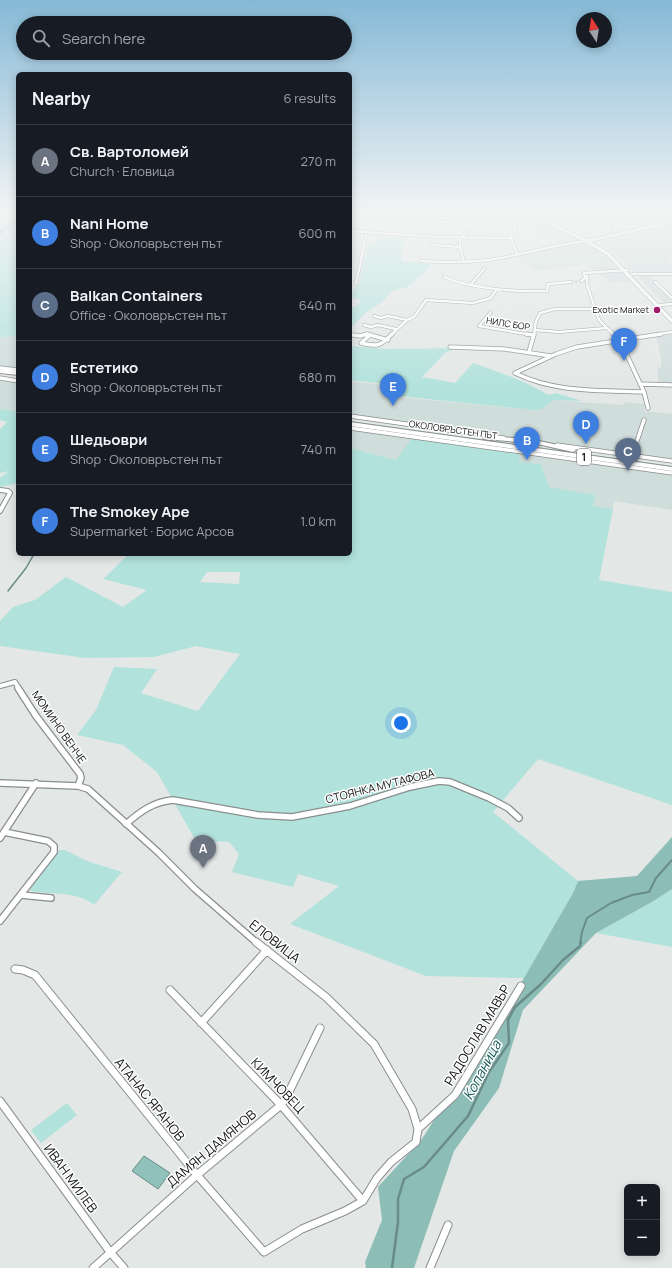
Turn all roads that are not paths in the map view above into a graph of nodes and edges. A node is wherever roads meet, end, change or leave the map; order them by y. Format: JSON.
{"nodes":[{"id":1,"x":358,"y":272,"type":"edge"},
{"id":2,"x":481,"y":272,"type":"edge"},
{"id":3,"x":584,"y":272,"type":"edge"},
{"id":4,"x":629,"y":272,"type":"edge"},
{"id":5,"x":632,"y":274,"type":"joint"},
{"id":6,"x":672,"y":274,"type":"edge"},
{"id":7,"x":444,"y":277,"type":"dead end"},
{"id":8,"x":586,"y":277,"type":"junction"},
{"id":9,"x":581,"y":281,"type":"tunnel mouth"},
{"id":10,"x":571,"y":282,"type":"tunnel mouth"},
{"id":11,"x":655,"y":282,"type":"dead end"},
{"id":12,"x":356,"y":284,"type":"dead end"},
{"id":13,"x":471,"y":284,"type":"junction"},
{"id":14,"x":496,"y":290,"type":"junction"},
{"id":15,"x":672,"y":298,"type":"edge"},
{"id":16,"x":672,"y":304,"type":"edge"},
{"id":17,"x":660,"y":305,"type":"junction"},
{"id":18,"x":592,"y":309,"type":"dead end"},
{"id":19,"x":491,"y":312,"type":"dead end"},
{"id":20,"x":374,"y":316,"type":"dead end"},
{"id":21,"x":672,"y":316,"type":"edge"},
{"id":22,"x":407,"y":320,"type":"junction"},
{"id":23,"x":672,"y":321,"type":"edge"},
{"id":24,"x":364,"y":325,"type":"dead end"},
{"id":25,"x":606,"y":328,"type":"junction"},
{"id":26,"x":396,"y":329,"type":"junction"},
{"id":27,"x":535,"y":330,"type":"junction"},
{"id":28,"x":672,"y":332,"type":"edge"},
{"id":29,"x":353,"y":335,"type":"dead end"},
{"id":30,"x":370,"y":335,"type":"junction"},
{"id":31,"x":534,"y":335,"type":"junction"},
{"id":32,"x":388,"y":340,"type":"junction"},
{"id":33,"x":620,"y":340,"type":"junction"},
{"id":34,"x":450,"y":347,"type":"dead end"},
{"id":35,"x":529,"y":352,"type":"junction"},
{"id":36,"x":552,"y":356,"type":"junction"},
{"id":37,"x":0,"y":369,"type":"edge"},
{"id":38,"x":16,"y":372,"type":"edge"},
{"id":39,"x":1,"y":378,"type":"edge"},
{"id":40,"x":16,"y":378,"type":"edge"},
{"id":41,"x":16,"y":381,"type":"edge"},
{"id":42,"x":0,"y":382,"type":"edge"},
{"id":43,"x":640,"y":384,"type":"junction"},
{"id":44,"x":672,"y":385,"type":"edge"},
{"id":45,"x":644,"y":392,"type":"junction"},
{"id":46,"x":648,"y":408,"type":"dead end"},
{"id":47,"x":352,"y":416,"type":"edge"},
{"id":48,"x":352,"y":420,"type":"edge"},
{"id":49,"x":644,"y":420,"type":"dead end"},
{"id":50,"x":352,"y":424,"type":"edge"},
{"id":51,"x":352,"y":428,"type":"edge"},
{"id":52,"x":484,"y":436,"type":"junction"},
{"id":53,"x":529,"y":441,"type":"joint"},
{"id":54,"x":539,"y":442,"type":"junction"},
{"id":55,"x":497,"y":445,"type":"junction"},
{"id":56,"x":573,"y":450,"type":"junction"},
{"id":57,"x":552,"y":456,"type":"junction"},
{"id":58,"x":632,"y":456,"type":"junction"},
{"id":59,"x":568,"y":458,"type":"junction"},
{"id":60,"x":672,"y":461,"type":"edge"},
{"id":61,"x":618,"y":462,"type":"junction"},
{"id":62,"x":672,"y":464,"type":"edge"},
{"id":63,"x":672,"y":469,"type":"edge"},
{"id":64,"x":672,"y":473,"type":"edge"},
{"id":65,"x":2,"y":490,"type":"edge"},
{"id":66,"x":0,"y":511,"type":"edge"},
{"id":67,"x":0,"y":686,"type":"edge"},
{"id":68,"x":0,"y":783,"type":"edge"},
{"id":69,"x":36,"y":783,"type":"junction"},
{"id":70,"x":78,"y":786,"type":"junction"},
{"id":71,"x":519,"y":818,"type":"dead end"},
{"id":72,"x":126,"y":824,"type":"junction"},
{"id":73,"x":2,"y":835,"type":"edge"},
{"id":74,"x":22,"y":895,"type":"junction"},
{"id":75,"x":51,"y":898,"type":"dead end"},
{"id":76,"x":0,"y":921,"type":"edge"},
{"id":77,"x":267,"y":950,"type":"junction"},
{"id":78,"x":15,"y":969,"type":"dead end"},
{"id":79,"x":521,"y":986,"type":"dead end"},
{"id":80,"x":170,"y":990,"type":"dead end"},
{"id":81,"x":201,"y":1023,"type":"junction"},
{"id":82,"x":320,"y":1028,"type":"dead end"},
{"id":83,"x":0,"y":1101,"type":"edge"},
{"id":84,"x":281,"y":1105,"type":"junction"},
{"id":85,"x":418,"y":1129,"type":"junction"},
{"id":86,"x":197,"y":1175,"type":"junction"},
{"id":87,"x":363,"y":1201,"type":"junction"},
{"id":88,"x":448,"y":1225,"type":"dead end"},
{"id":89,"x":110,"y":1252,"type":"junction"},
{"id":90,"x":93,"y":1268,"type":"edge"},
{"id":91,"x":124,"y":1268,"type":"edge"},
{"id":92,"x":430,"y":1268,"type":"edge"}],
"edges":[{"from":1,"to":12,"type":"street"},
{"from":2,"to":13,"type":"street"},
{"from":3,"to":8,"type":"street"},
{"from":4,"to":23,"type":"main road"},
{"from":5,"to":6,"type":"street"},
{"from":5,"to":17,"type":"main road"},
{"from":7,"to":13,"type":"street"},
{"from":8,"to":9,"type":"street"},
{"from":8,"to":25,"type":"street"},
{"from":10,"to":14,"type":"street"},
{"from":11,"to":15,"type":"street"},
{"from":13,"to":14,"type":"street"},
{"from":14,"to":22,"type":"street"},
{"from":16,"to":17,"type":"street"},
{"from":17,"to":21,"type":"main road"},
{"from":18,"to":27,"type":"street"},
{"from":19,"to":31,"type":"street","name":"НИЛС БОР"},
{"from":20,"to":22,"type":"street"},
{"from":22,"to":26,"type":"street"},
{"from":24,"to":26,"type":"street"},
{"from":25,"to":27,"type":"street"},
{"from":25,"to":33,"type":"street"},
{"from":26,"to":32,"type":"street"},
{"from":27,"to":31,"type":"street"},
{"from":28,"to":33,"type":"street"},
{"from":29,"to":30,"type":"street"},
{"from":30,"to":32,"type":"street"},
{"from":30,"to":32,"type":"street"},
{"from":31,"to":35,"type":"street"},
{"from":33,"to":36,"type":"street"},
{"from":33,"to":43,"type":"street"},
{"from":34,"to":35,"type":"street"},
{"from":35,"to":36,"type":"street"},
{"from":36,"to":45,"type":"street"},
{"from":37,"to":38,"type":"highway"},
{"from":39,"to":40,"type":"highway"},
{"from":39,"to":41,"type":"street"},
{"from":39,"to":42,"type":"street"},
{"from":43,"to":44,"type":"street"},
{"from":43,"to":45,"type":"street"},
{"from":45,"to":46,"type":"street"},
{"from":47,"to":52,"type":"street","name":"ОКОЛОВРЪСТЕН ПЪТ"},
{"from":48,"to":52,"type":"highway","name":"ОКОЛОВРЪСТЕН ПЪТ","number":"1"},
{"from":49,"to":58,"type":"street"},
{"from":50,"to":55,"type":"highway","name":"ОКОЛОВРЪСТЕН ПЪТ","number":"1"},
{"from":51,"to":57,"type":"street"},
{"from":52,"to":53,"type":"highway"},
{"from":52,"to":56,"type":"highway","name":"ОКОЛОВРЪСТЕН ПЪТ","number":"1"},
{"from":53,"to":54,"type":"street"},
{"from":54,"to":56,"type":"highway"},
{"from":54,"to":58,"type":"street"},
{"from":55,"to":57,"type":"highway"},
{"from":55,"to":61,"type":"highway","name":"ОКОЛОВРЪСТЕН ПЪТ","number":"1"},
{"from":56,"to":62,"type":"highway","name":"ОКОЛОВРЪСТЕН ПЪТ","number":"1"},
{"from":57,"to":59,"type":"street"},
{"from":58,"to":60,"type":"street"},
{"from":59,"to":61,"type":"highway"},
{"from":59,"to":64,"type":"street"},
{"from":61,"to":63,"type":"highway","name":"ОКОЛОВРЪСТЕН ПЪТ","number":"1"},
{"from":65,"to":66,"type":"street"},
{"from":67,"to":70,"type":"street","name":"МОМИНО ВЕНЧЕ"},
{"from":68,"to":69,"type":"street"},
{"from":69,"to":70,"type":"street"},
{"from":69,"to":73,"type":"street"},
{"from":70,"to":72,"type":"street","name":"ЕЛОВИЦА"},
{"from":71,"to":72,"type":"street","name":"СТОЯНКА МУТАФОВА"},
{"from":72,"to":77,"type":"street","name":"ЕЛОВИЦА"},
{"from":73,"to":74,"type":"street"},
{"from":74,"to":75,"type":"street"},
{"from":74,"to":76,"type":"street"},
{"from":77,"to":81,"type":"street"},
{"from":77,"to":85,"type":"street","name":"ЕЛОВИЦА"},
{"from":78,"to":86,"type":"street","name":"АТАНАС ЯРАНОВ"},
{"from":79,"to":85,"type":"street","name":"РАДОСЛАВ МАВЪР"},
{"from":80,"to":81,"type":"street","name":"КИМЧОВЕЦ"},
{"from":81,"to":84,"type":"street","name":"КИМЧОВЕЦ"},
{"from":82,"to":84,"type":"street","name":"ДАМЯН ДАМЯНОВ"},
{"from":83,"to":89,"type":"street","name":"ИВАН МИЛЕВ"},
{"from":84,"to":86,"type":"street","name":"ДАМЯН ДАМЯНОВ"},
{"from":84,"to":87,"type":"street","name":"КИМЧОВЕЦ"},
{"from":85,"to":87,"type":"street","name":"ЕЛОВИЦА"},
{"from":86,"to":87,"type":"street","name":"АТАНАС ЯРАНОВ"},
{"from":86,"to":89,"type":"street","name":"ДАМЯН ДАМЯНОВ"},
{"from":88,"to":92,"type":"street"},
{"from":89,"to":90,"type":"street","name":"ДАМЯН ДАМЯНОВ"},
{"from":89,"to":91,"type":"street","name":"ИВАН МИЛЕВ"}]}
